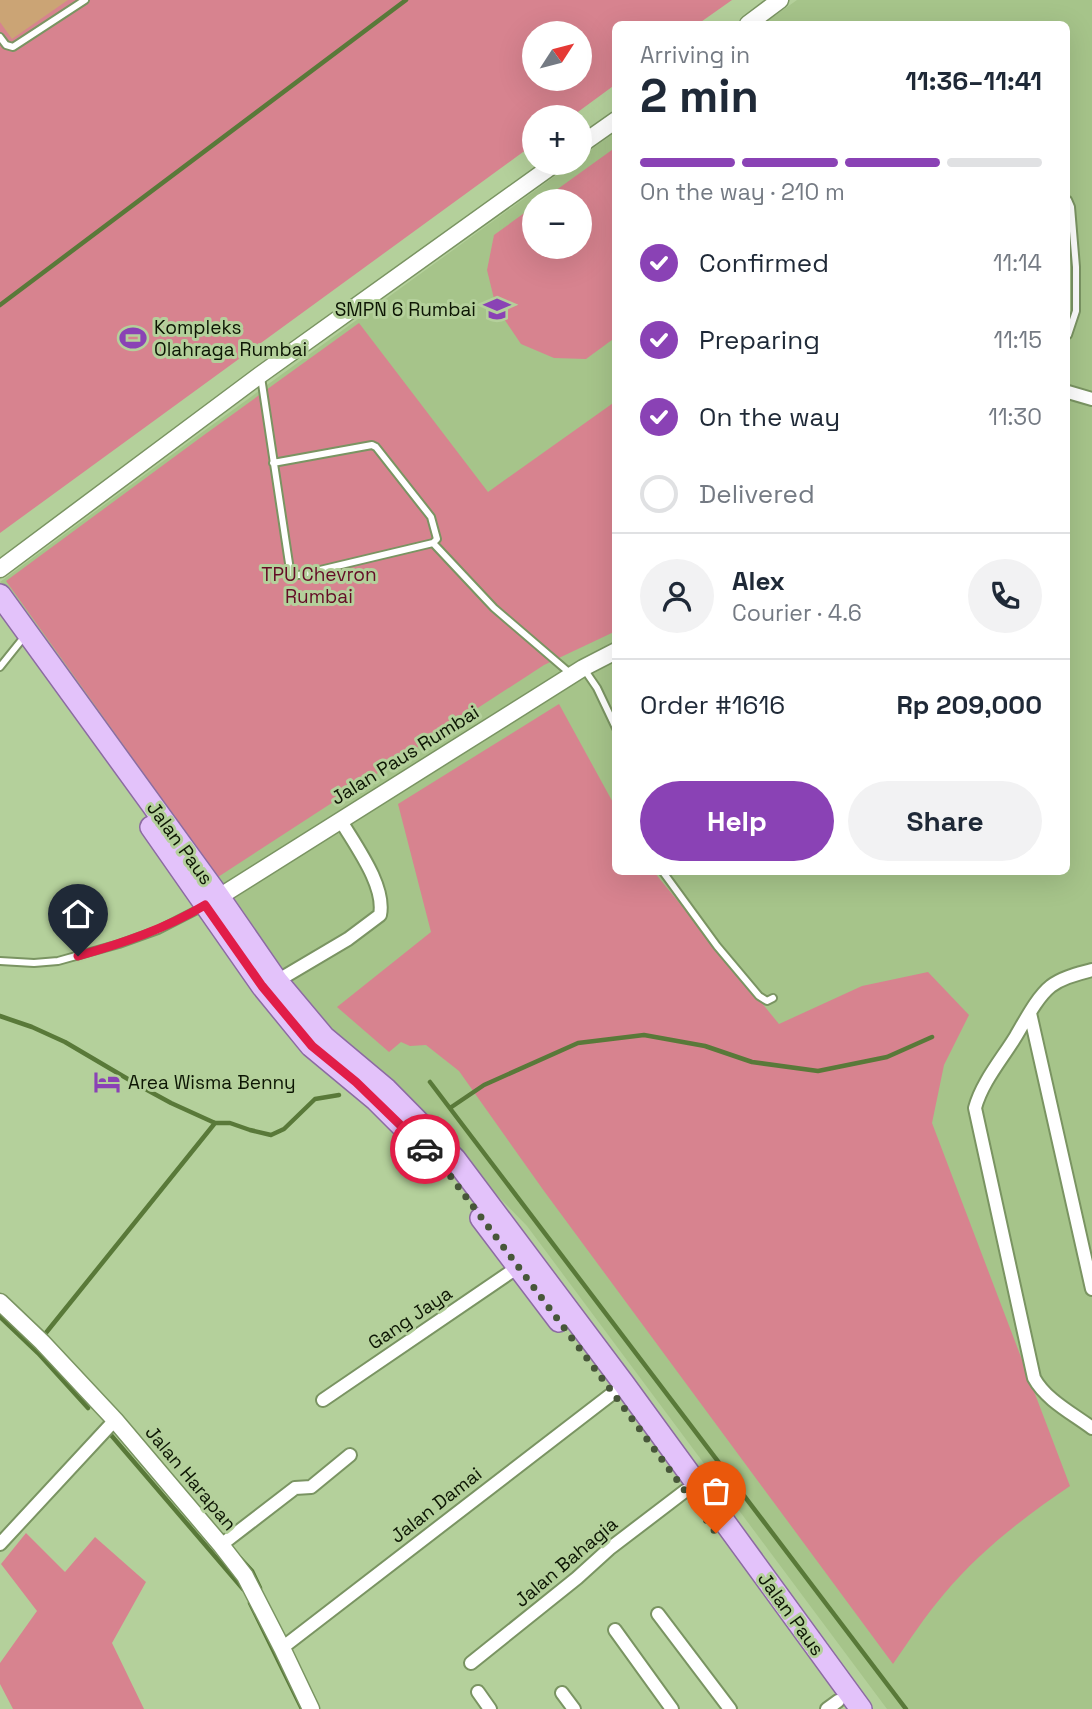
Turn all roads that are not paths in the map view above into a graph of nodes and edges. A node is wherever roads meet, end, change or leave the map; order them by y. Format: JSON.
{"nodes":[{"id":1,"x":85,"y":0,"type":"edge"},
{"id":2,"x":780,"y":0,"type":"edge"},
{"id":3,"x":754,"y":21,"type":"edge"},
{"id":4,"x":0,"y":37,"type":"edge"},
{"id":5,"x":612,"y":123,"type":"edge"},
{"id":6,"x":592,"y":137,"type":"edge"},
{"id":7,"x":539,"y":175,"type":"edge"},
{"id":8,"x":1070,"y":205,"type":"edge"},
{"id":9,"x":1071,"y":325,"type":"joint"},
{"id":10,"x":1070,"y":328,"type":"edge"},
{"id":11,"x":260,"y":375,"type":"junction"},
{"id":12,"x":1070,"y":393,"type":"edge"},
{"id":13,"x":1092,"y":399,"type":"edge"},
{"id":14,"x":273,"y":463,"type":"junction"},
{"id":15,"x":433,"y":543,"type":"junction"},
{"id":16,"x":0,"y":569,"type":"edge"},
{"id":17,"x":0,"y":595,"type":"edge"},
{"id":18,"x":0,"y":614,"type":"edge"},
{"id":19,"x":20,"y":642,"type":"junction"},
{"id":20,"x":612,"y":653,"type":"edge"},
{"id":21,"x":0,"y":667,"type":"edge"},
{"id":22,"x":577,"y":671,"type":"junction"},
{"id":23,"x":612,"y":719,"type":"edge"},
{"id":24,"x":341,"y":821,"type":"junction"},
{"id":25,"x":665,"y":875,"type":"edge"},
{"id":26,"x":212,"y":901,"type":"junction"},
{"id":27,"x":0,"y":961,"type":"edge"},
{"id":28,"x":1092,"y":970,"type":"edge"},
{"id":29,"x":277,"y":981,"type":"junction"},
{"id":30,"x":773,"y":998,"type":"dead end"},
{"id":31,"x":1030,"y":1013,"type":"junction"},
{"id":32,"x":518,"y":1267,"type":"junction"},
{"id":33,"x":1092,"y":1289,"type":"edge"},
{"id":34,"x":0,"y":1302,"type":"edge"},
{"id":35,"x":613,"y":1393,"type":"junction"},
{"id":36,"x":323,"y":1400,"type":"dead end"},
{"id":37,"x":114,"y":1420,"type":"junction"},
{"id":38,"x":1092,"y":1428,"type":"edge"},
{"id":39,"x":350,"y":1455,"type":"dead end"},
{"id":40,"x":685,"y":1491,"type":"junction"},
{"id":41,"x":224,"y":1542,"type":"junction"},
{"id":42,"x":0,"y":1544,"type":"edge"},
{"id":43,"x":658,"y":1614,"type":"dead end"},
{"id":44,"x":615,"y":1630,"type":"dead end"},
{"id":45,"x":285,"y":1645,"type":"junction"},
{"id":46,"x":471,"y":1663,"type":"dead end"},
{"id":47,"x":478,"y":1692,"type":"dead end"},
{"id":48,"x":562,"y":1693,"type":"dead end"},
{"id":49,"x":836,"y":1706,"type":"edge"},
{"id":50,"x":311,"y":1709,"type":"edge"},
{"id":51,"x":490,"y":1709,"type":"edge"},
{"id":52,"x":574,"y":1709,"type":"edge"},
{"id":53,"x":672,"y":1709,"type":"edge"},
{"id":54,"x":730,"y":1709,"type":"edge"},
{"id":55,"x":861,"y":1709,"type":"edge"}],
"edges":[{"from":1,"to":4,"type":"lane"},
{"from":2,"to":3,"type":"street"},
{"from":5,"to":6,"type":"street"},
{"from":7,"to":11,"type":"street"},
{"from":8,"to":9,"type":"lane"},
{"from":9,"to":10,"type":"lane"},
{"from":11,"to":14,"type":"lane"},
{"from":11,"to":16,"type":"street"},
{"from":12,"to":13,"type":"street"},
{"from":14,"to":15,"type":"lane"},
{"from":14,"to":15,"type":"lane"},
{"from":15,"to":22,"type":"lane"},
{"from":17,"to":26,"type":"main road","name":"Jalan Paus"},
{"from":18,"to":19,"type":"main road","name":"Jalan Paus"},
{"from":19,"to":21,"type":"lane"},
{"from":19,"to":26,"type":"main road","name":"Jalan Paus"},
{"from":20,"to":22,"type":"street","name":"Jalan Paus Rumbai"},
{"from":22,"to":23,"type":"lane"},
{"from":22,"to":24,"type":"street","name":"Jalan Paus Rumbai"},
{"from":24,"to":26,"type":"street","name":"Jalan Paus Rumbai"},
{"from":24,"to":29,"type":"street"},
{"from":25,"to":30,"type":"lane"},
{"from":26,"to":27,"type":"lane"},
{"from":26,"to":29,"type":"main road","name":"Jalan Paus"},
{"from":26,"to":32,"type":"main road","name":"Jalan Paus"},
{"from":28,"to":31,"type":"street"},
{"from":29,"to":55,"type":"main road","name":"Jalan Paus"},
{"from":31,"to":33,"type":"street"},
{"from":31,"to":38,"type":"street"},
{"from":32,"to":35,"type":"main road","name":"Jalan Paus"},
{"from":32,"to":36,"type":"street","name":"Gang Jaya"},
{"from":34,"to":37,"type":"street","name":"Jalan Harapan"},
{"from":35,"to":40,"type":"main road","name":"Jalan Paus"},
{"from":35,"to":45,"type":"street","name":"Jalan Damai"},
{"from":37,"to":41,"type":"street","name":"Jalan Harapan"},
{"from":37,"to":42,"type":"street"},
{"from":39,"to":41,"type":"street"},
{"from":40,"to":46,"type":"street","name":"Jalan Bahagia"},
{"from":40,"to":49,"type":"main road","name":"Jalan Paus"},
{"from":41,"to":45,"type":"street","name":"Jalan Harapan"},
{"from":43,"to":54,"type":"street"},
{"from":44,"to":53,"type":"street"},
{"from":45,"to":50,"type":"street","name":"Jalan Harapan"},
{"from":47,"to":51,"type":"street"},
{"from":48,"to":52,"type":"street"}]}
